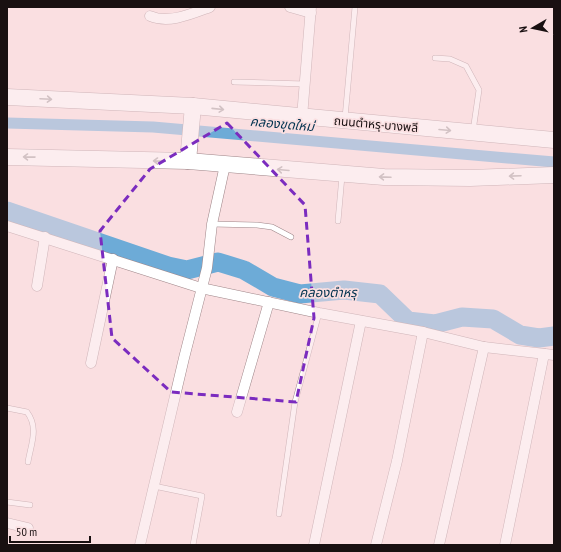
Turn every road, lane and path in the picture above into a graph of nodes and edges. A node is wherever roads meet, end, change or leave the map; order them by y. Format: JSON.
{"nodes":[{"id":1,"x":210,"y":7,"type":"edge"},
{"id":2,"x":290,"y":7,"type":"edge"},
{"id":3,"x":355,"y":7,"type":"edge"},
{"id":4,"x":311,"y":10,"type":"edge"},
{"id":5,"x":150,"y":16,"type":"dead end"},
{"id":6,"x":435,"y":58,"type":"dead end"},
{"id":7,"x":234,"y":82,"type":"dead end"},
{"id":8,"x":306,"y":84,"type":"junction"},
{"id":9,"x":7,"y":97,"type":"edge"},
{"id":10,"x":192,"y":112,"type":"junction"},
{"id":11,"x":302,"y":117,"type":"junction"},
{"id":12,"x":344,"y":121,"type":"junction"},
{"id":13,"x":473,"y":132,"type":"junction"},
{"id":14,"x":554,"y":140,"type":"edge"},
{"id":15,"x":188,"y":156,"type":"junction"},
{"id":16,"x":7,"y":157,"type":"edge"},
{"id":17,"x":225,"y":165,"type":"junction"},
{"id":18,"x":342,"y":175,"type":"junction"},
{"id":19,"x":554,"y":175,"type":"edge"},
{"id":20,"x":338,"y":221,"type":"dead end"},
{"id":21,"x":212,"y":224,"type":"junction"},
{"id":22,"x":7,"y":226,"type":"edge"},
{"id":23,"x":45,"y":237,"type":"junction"},
{"id":24,"x":291,"y":237,"type":"dead end"},
{"id":25,"x":113,"y":259,"type":"junction"},
{"id":26,"x":37,"y":286,"type":"dead end"},
{"id":27,"x":201,"y":288,"type":"junction"},
{"id":28,"x":269,"y":302,"type":"junction"},
{"id":29,"x":319,"y":313,"type":"junction"},
{"id":30,"x":360,"y":321,"type":"junction"},
{"id":31,"x":423,"y":332,"type":"junction"},
{"id":32,"x":484,"y":347,"type":"junction"},
{"id":33,"x":549,"y":355,"type":"edge"},
{"id":34,"x":91,"y":363,"type":"dead end"},
{"id":35,"x":7,"y":408,"type":"edge"},
{"id":36,"x":237,"y":412,"type":"dead end"},
{"id":37,"x":28,"y":462,"type":"dead end"},
{"id":38,"x":154,"y":486,"type":"junction"},
{"id":39,"x":7,"y":502,"type":"edge"},
{"id":40,"x":30,"y":505,"type":"dead end"},
{"id":41,"x":279,"y":514,"type":"dead end"},
{"id":42,"x":7,"y":523,"type":"edge"},
{"id":43,"x":28,"y":528,"type":"dead end"},
{"id":44,"x":140,"y":545,"type":"edge"},
{"id":45,"x":193,"y":545,"type":"edge"},
{"id":46,"x":314,"y":545,"type":"edge"},
{"id":47,"x":376,"y":545,"type":"edge"},
{"id":48,"x":438,"y":545,"type":"edge"},
{"id":49,"x":505,"y":545,"type":"edge"}],
"edges":[{"from":1,"to":5,"type":"street"},
{"from":2,"to":4,"type":"street"},
{"from":3,"to":12,"type":"lane"},
{"from":4,"to":8,"type":"street"},
{"from":6,"to":13,"type":"lane"},
{"from":7,"to":8,"type":"lane"},
{"from":8,"to":11,"type":"street"},
{"from":9,"to":10,"type":"main road","name":"ถนนตำหรุ-บางพลี","one_way":true},
{"from":10,"to":11,"type":"main road","name":"ถนนตำหรุ-บางพลี","one_way":true},
{"from":10,"to":15,"type":"main road"},
{"from":11,"to":12,"type":"main road","name":"ถนนตำหรุ-บางพลี"},
{"from":12,"to":13,"type":"main road","name":"ถนนตำหรุ-บางพลี","one_way":true},
{"from":13,"to":14,"type":"main road","name":"ถนนตำหรุ-บางพลี"},
{"from":15,"to":16,"type":"main road","one_way":true},
{"from":15,"to":17,"type":"main road"},
{"from":18,"to":17,"type":"main road","one_way":true},
{"from":17,"to":21,"type":"street"},
{"from":19,"to":18,"type":"main road","one_way":true},
{"from":18,"to":20,"type":"lane"},
{"from":21,"to":24,"type":"lane"},
{"from":21,"to":27,"type":"street"},
{"from":22,"to":23,"type":"street"},
{"from":23,"to":25,"type":"street"},
{"from":23,"to":26,"type":"street"},
{"from":25,"to":27,"type":"street"},
{"from":25,"to":34,"type":"street"},
{"from":27,"to":28,"type":"street"},
{"from":27,"to":38,"type":"street"},
{"from":28,"to":29,"type":"street"},
{"from":28,"to":36,"type":"street"},
{"from":29,"to":30,"type":"street"},
{"from":29,"to":41,"type":"lane"},
{"from":30,"to":31,"type":"street"},
{"from":30,"to":46,"type":"street"},
{"from":31,"to":32,"type":"street"},
{"from":31,"to":47,"type":"street"},
{"from":32,"to":33,"type":"street"},
{"from":32,"to":48,"type":"street"},
{"from":33,"to":49,"type":"street"},
{"from":35,"to":37,"type":"lane"},
{"from":38,"to":44,"type":"street"},
{"from":38,"to":45,"type":"lane"},
{"from":39,"to":40,"type":"lane"},
{"from":42,"to":43,"type":"street"}]}
